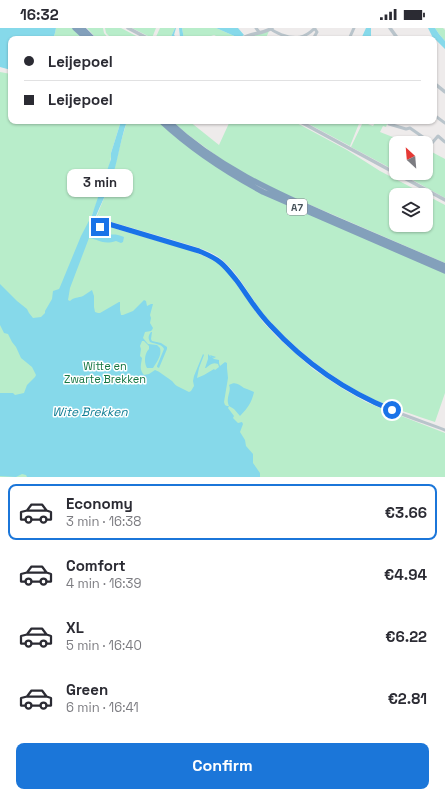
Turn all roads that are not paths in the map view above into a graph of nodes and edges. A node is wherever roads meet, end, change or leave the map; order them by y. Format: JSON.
{"nodes":[{"id":1,"x":75,"y":28,"type":"edge"},
{"id":2,"x":82,"y":28,"type":"edge"},
{"id":3,"x":128,"y":28,"type":"edge"},
{"id":4,"x":256,"y":28,"type":"edge"},
{"id":5,"x":271,"y":28,"type":"edge"},
{"id":6,"x":315,"y":28,"type":"edge"},
{"id":7,"x":259,"y":32,"type":"junction"},
{"id":8,"x":84,"y":36,"type":"edge"},
{"id":9,"x":90,"y":36,"type":"edge"},
{"id":10,"x":143,"y":36,"type":"edge"},
{"id":11,"x":245,"y":36,"type":"edge"},
{"id":12,"x":285,"y":36,"type":"edge"},
{"id":13,"x":304,"y":36,"type":"edge"},
{"id":14,"x":437,"y":85,"type":"edge"},
{"id":15,"x":445,"y":92,"type":"edge"},
{"id":16,"x":164,"y":124,"type":"edge"},
{"id":17,"x":172,"y":124,"type":"edge"},
{"id":18,"x":305,"y":124,"type":"edge"},
{"id":19,"x":389,"y":124,"type":"edge"},
{"id":20,"x":445,"y":142,"type":"edge"},
{"id":21,"x":445,"y":200,"type":"edge"},
{"id":22,"x":100,"y":227,"type":"dead end"},
{"id":23,"x":445,"y":266,"type":"edge"},
{"id":24,"x":445,"y":271,"type":"edge"},
{"id":25,"x":445,"y":430,"type":"edge"}],
"edges":[{"from":1,"to":8,"type":"highway"},
{"from":2,"to":9,"type":"highway"},
{"from":3,"to":10,"type":"street"},
{"from":4,"to":7,"type":"street"},
{"from":5,"to":7,"type":"street"},
{"from":5,"to":12,"type":"street"},
{"from":6,"to":13,"type":"street"},
{"from":7,"to":11,"type":"street"},
{"from":14,"to":15,"type":"street"},
{"from":16,"to":24,"type":"highway","number":"A7"},
{"from":17,"to":23,"type":"highway","number":"A7"},
{"from":18,"to":21,"type":"street"},
{"from":19,"to":20,"type":"street"},
{"from":22,"to":25,"type":"street"}]}
